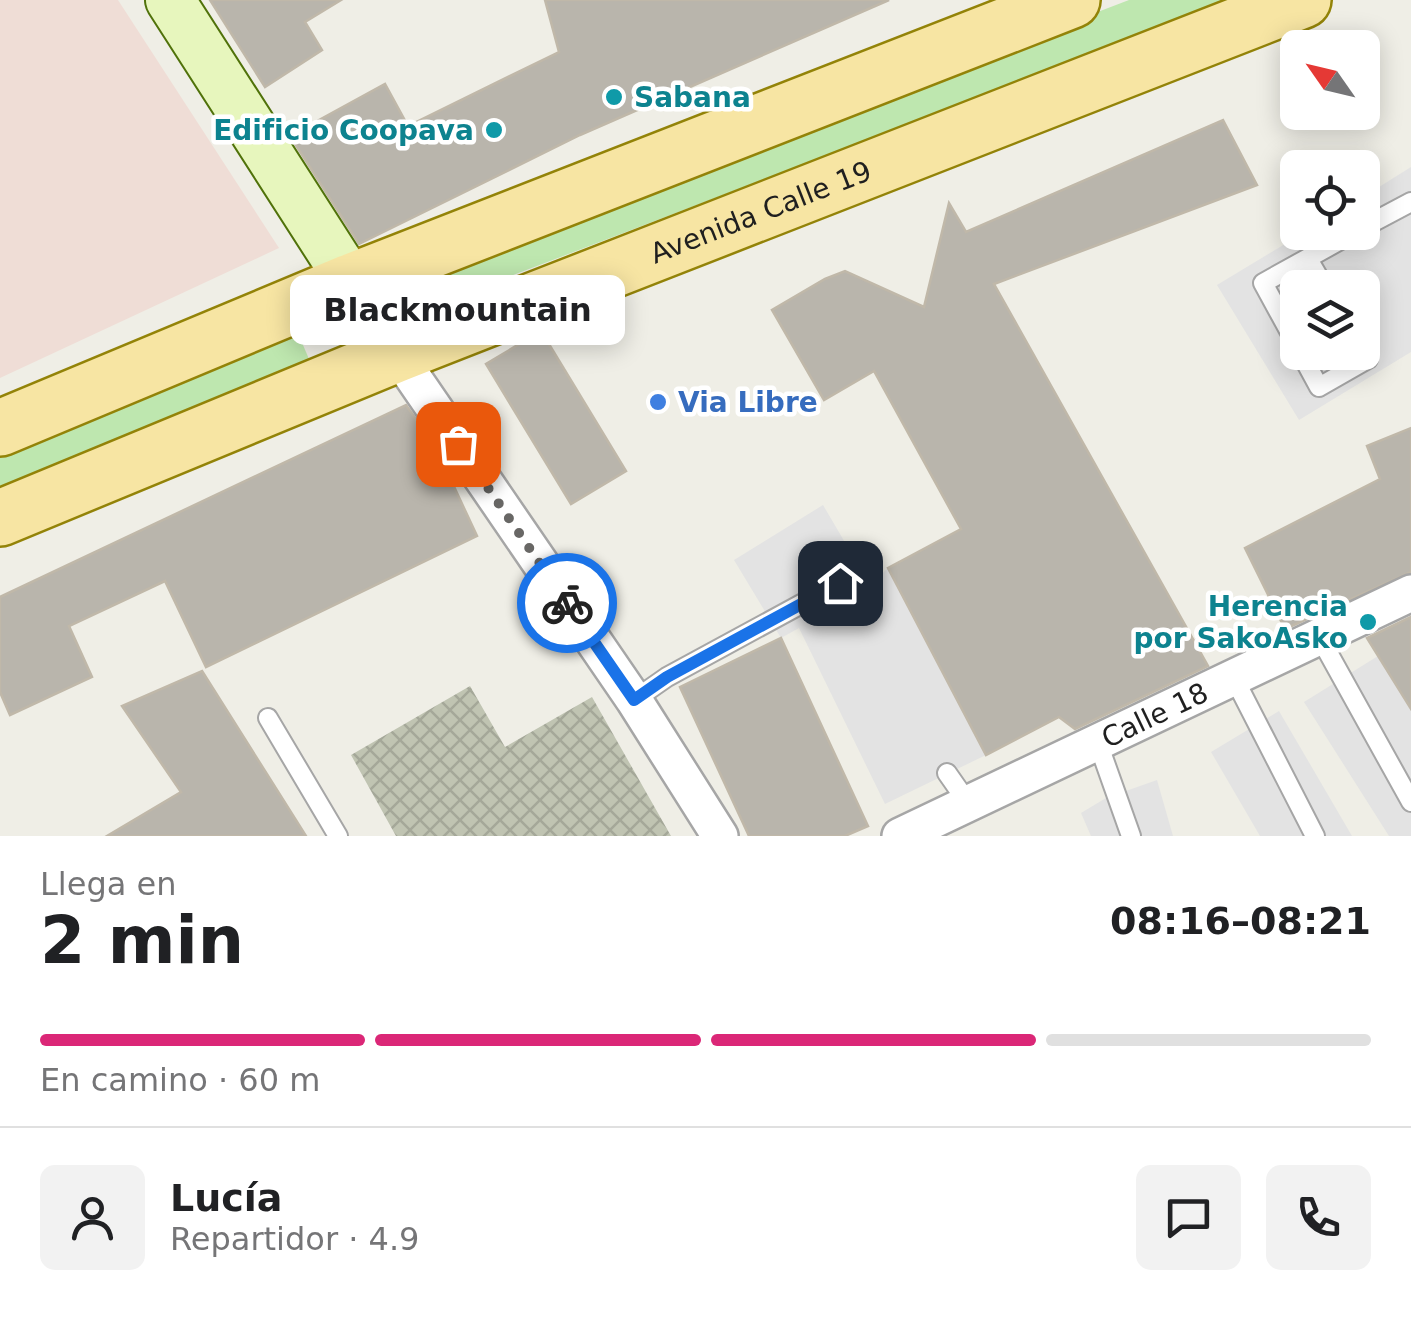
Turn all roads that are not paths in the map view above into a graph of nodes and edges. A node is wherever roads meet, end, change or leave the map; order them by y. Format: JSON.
{"nodes":[{"id":1,"x":170,"y":0,"type":"edge"},
{"id":2,"x":1072,"y":0,"type":"edge"},
{"id":3,"x":1303,"y":0,"type":"edge"},
{"id":4,"x":1411,"y":202,"type":"edge"},
{"id":5,"x":1380,"y":218,"type":"edge"},
{"id":6,"x":1324,"y":250,"type":"edge"},
{"id":7,"x":1308,"y":259,"type":"junction"},
{"id":8,"x":1287,"y":270,"type":"edge"},
{"id":9,"x":1314,"y":270,"type":"edge"},
{"id":10,"x":1280,"y":274,"type":"edge"},
{"id":11,"x":350,"y":282,"type":"junction"},
{"id":12,"x":1280,"y":315,"type":"edge"},
{"id":13,"x":397,"y":354,"type":"junction"},
{"id":14,"x":1310,"y":370,"type":"edge"},
{"id":15,"x":1349,"y":370,"type":"edge"},
{"id":16,"x":0,"y":428,"type":"edge"},
{"id":17,"x":0,"y":518,"type":"edge"},
{"id":18,"x":840,"y":583,"type":"dead end"},
{"id":19,"x":1411,"y":593,"type":"edge"},
{"id":20,"x":1320,"y":638,"type":"junction"},
{"id":21,"x":1234,"y":678,"type":"junction"},
{"id":22,"x":634,"y":700,"type":"junction"},
{"id":23,"x":268,"y":718,"type":"dead end"},
{"id":24,"x":1098,"y":743,"type":"junction"},
{"id":25,"x":947,"y":773,"type":"dead end"},
{"id":26,"x":1411,"y":802,"type":"edge"},
{"id":27,"x":968,"y":804,"type":"junction"},
{"id":28,"x":338,"y":836,"type":"edge"},
{"id":29,"x":720,"y":836,"type":"edge"},
{"id":30,"x":900,"y":836,"type":"edge"},
{"id":31,"x":1132,"y":836,"type":"edge"},
{"id":32,"x":1315,"y":836,"type":"edge"}],
"edges":[{"from":1,"to":11,"type":"main road"},
{"from":2,"to":11,"type":"main road"},
{"from":3,"to":13,"type":"main road","name":"Avenida Calle 19"},
{"from":4,"to":5,"type":"lane"},
{"from":6,"to":7,"type":"lane"},
{"from":7,"to":8,"type":"lane"},
{"from":7,"to":9,"type":"lane"},
{"from":10,"to":12,"type":"lane"},
{"from":11,"to":13,"type":"main road"},
{"from":11,"to":16,"type":"main road"},
{"from":13,"to":17,"type":"main road","name":"Avenida Calle 19"},
{"from":13,"to":22,"type":"street"},
{"from":14,"to":15,"type":"lane"},
{"from":18,"to":22,"type":"lane"},
{"from":19,"to":20,"type":"street","name":"Calle 18"},
{"from":20,"to":21,"type":"street","name":"Calle 18"},
{"from":20,"to":26,"type":"lane"},
{"from":21,"to":24,"type":"street","name":"Calle 18"},
{"from":21,"to":32,"type":"lane"},
{"from":22,"to":29,"type":"street"},
{"from":23,"to":28,"type":"lane"},
{"from":24,"to":27,"type":"street","name":"Calle 18"},
{"from":24,"to":31,"type":"lane"},
{"from":25,"to":27,"type":"lane"},
{"from":27,"to":30,"type":"street","name":"Calle 18"}]}
